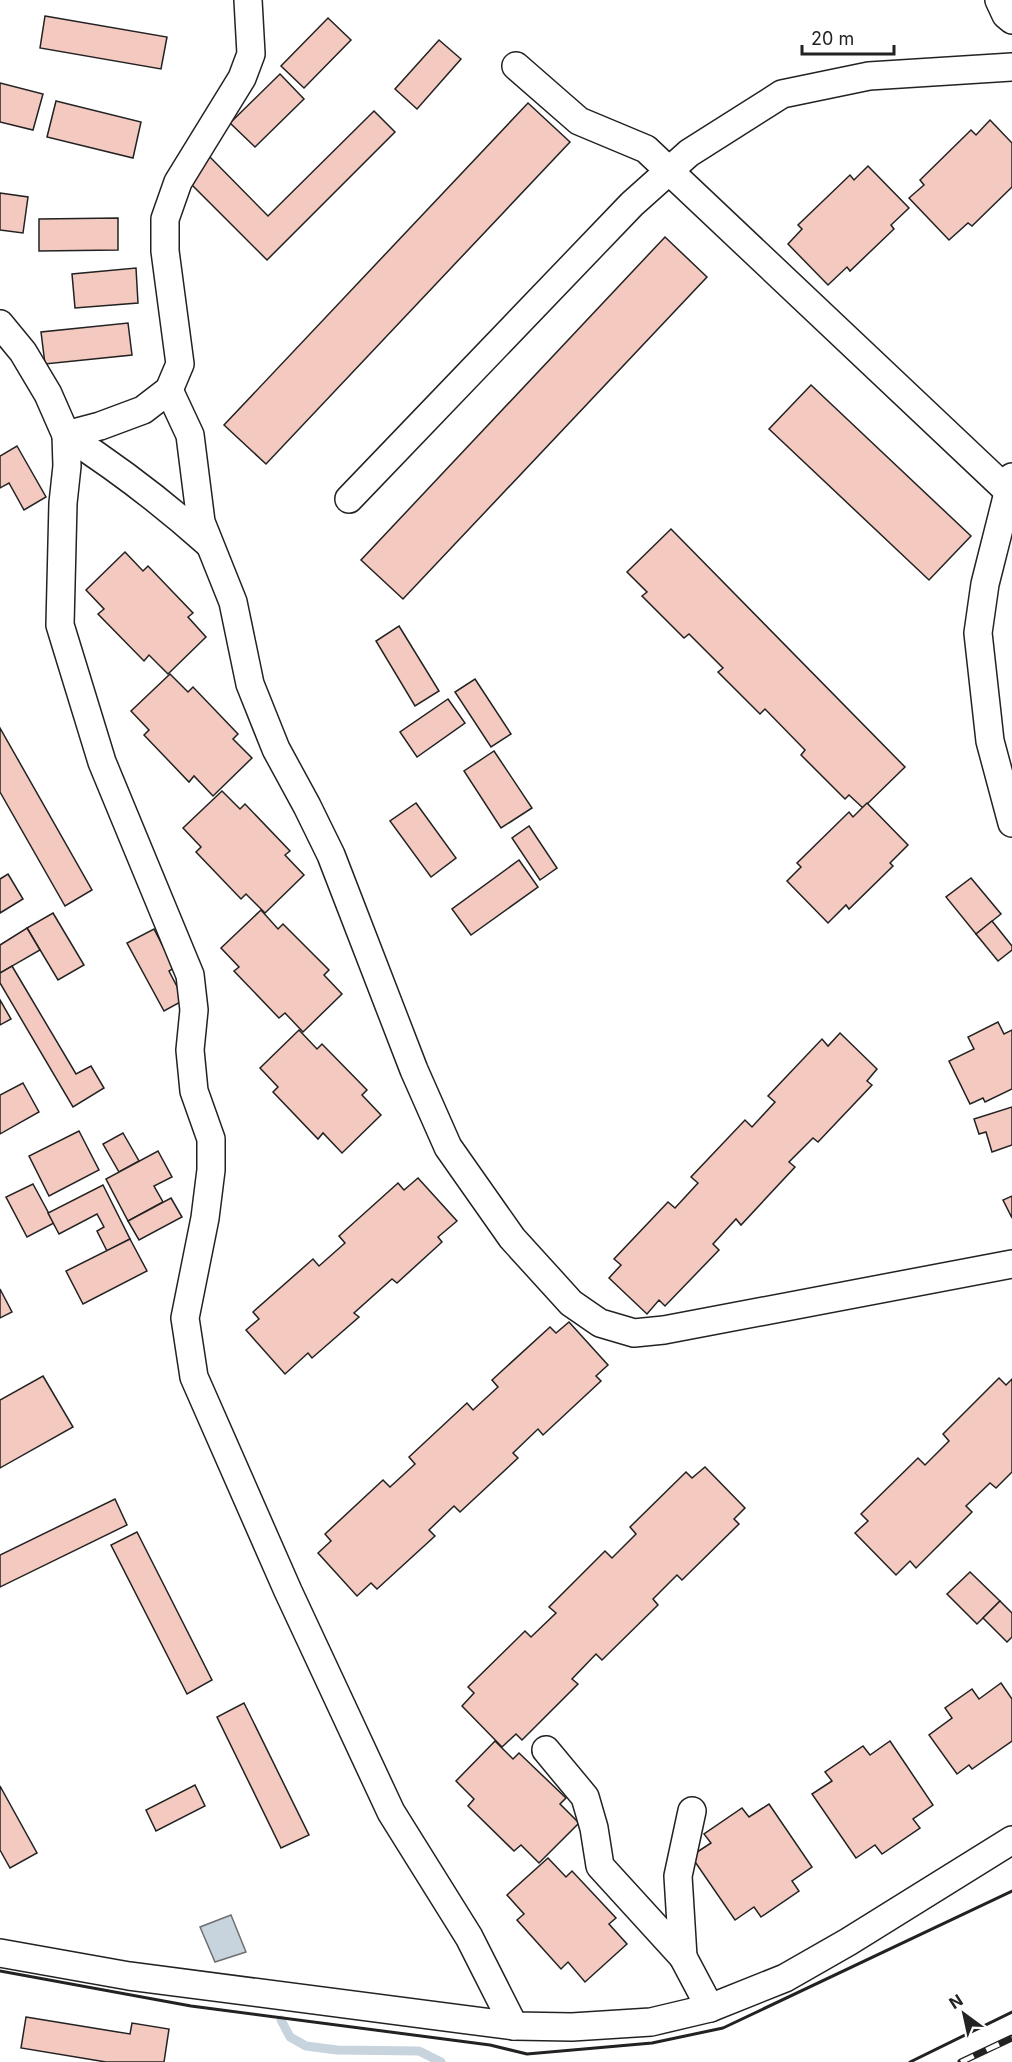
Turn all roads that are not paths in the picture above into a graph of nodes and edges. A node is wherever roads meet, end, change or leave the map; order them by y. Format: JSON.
{"nodes":[{"id":1,"x":248,"y":0,"type":"edge"},
{"id":2,"x":999,"y":0,"type":"edge"},
{"id":3,"x":1012,"y":20,"type":"edge"},
{"id":4,"x":516,"y":66,"type":"dead end"},
{"id":5,"x":1012,"y":67,"type":"edge"},
{"id":6,"x":670,"y":170,"type":"junction"},
{"id":7,"x":0,"y":324,"type":"edge"},
{"id":8,"x":169,"y":390,"type":"junction"},
{"id":9,"x":66,"y":435,"type":"junction"},
{"id":10,"x":1010,"y":484,"type":"edge"},
{"id":11,"x":349,"y":499,"type":"dead end"},
{"id":12,"x":212,"y":547,"type":"junction"},
{"id":13,"x":1012,"y":823,"type":"edge"},
{"id":14,"x":1012,"y":1264,"type":"edge"},
{"id":15,"x":546,"y":1750,"type":"dead end"},
{"id":16,"x":692,"y":1811,"type":"dead end"},
{"id":17,"x":1012,"y":1840,"type":"edge"},
{"id":18,"x":0,"y":1953,"type":"edge"},
{"id":19,"x":683,"y":1958,"type":"junction"},
{"id":20,"x":710,"y":2008,"type":"junction"},
{"id":21,"x":514,"y":2026,"type":"junction"}],
"edges":[{"from":1,"to":8,"type":"street"},
{"from":2,"to":3,"type":"street"},
{"from":4,"to":6,"type":"street"},
{"from":5,"to":6,"type":"street"},
{"from":6,"to":10,"type":"street"},
{"from":6,"to":11,"type":"street"},
{"from":7,"to":9,"type":"street"},
{"from":8,"to":9,"type":"street"},
{"from":8,"to":12,"type":"street"},
{"from":9,"to":12,"type":"street"},
{"from":9,"to":21,"type":"street"},
{"from":10,"to":13,"type":"street"},
{"from":12,"to":14,"type":"street"},
{"from":15,"to":19,"type":"street"},
{"from":16,"to":19,"type":"street"},
{"from":17,"to":20,"type":"street"},
{"from":18,"to":21,"type":"street"},
{"from":19,"to":20,"type":"street"},
{"from":20,"to":21,"type":"street"}]}
